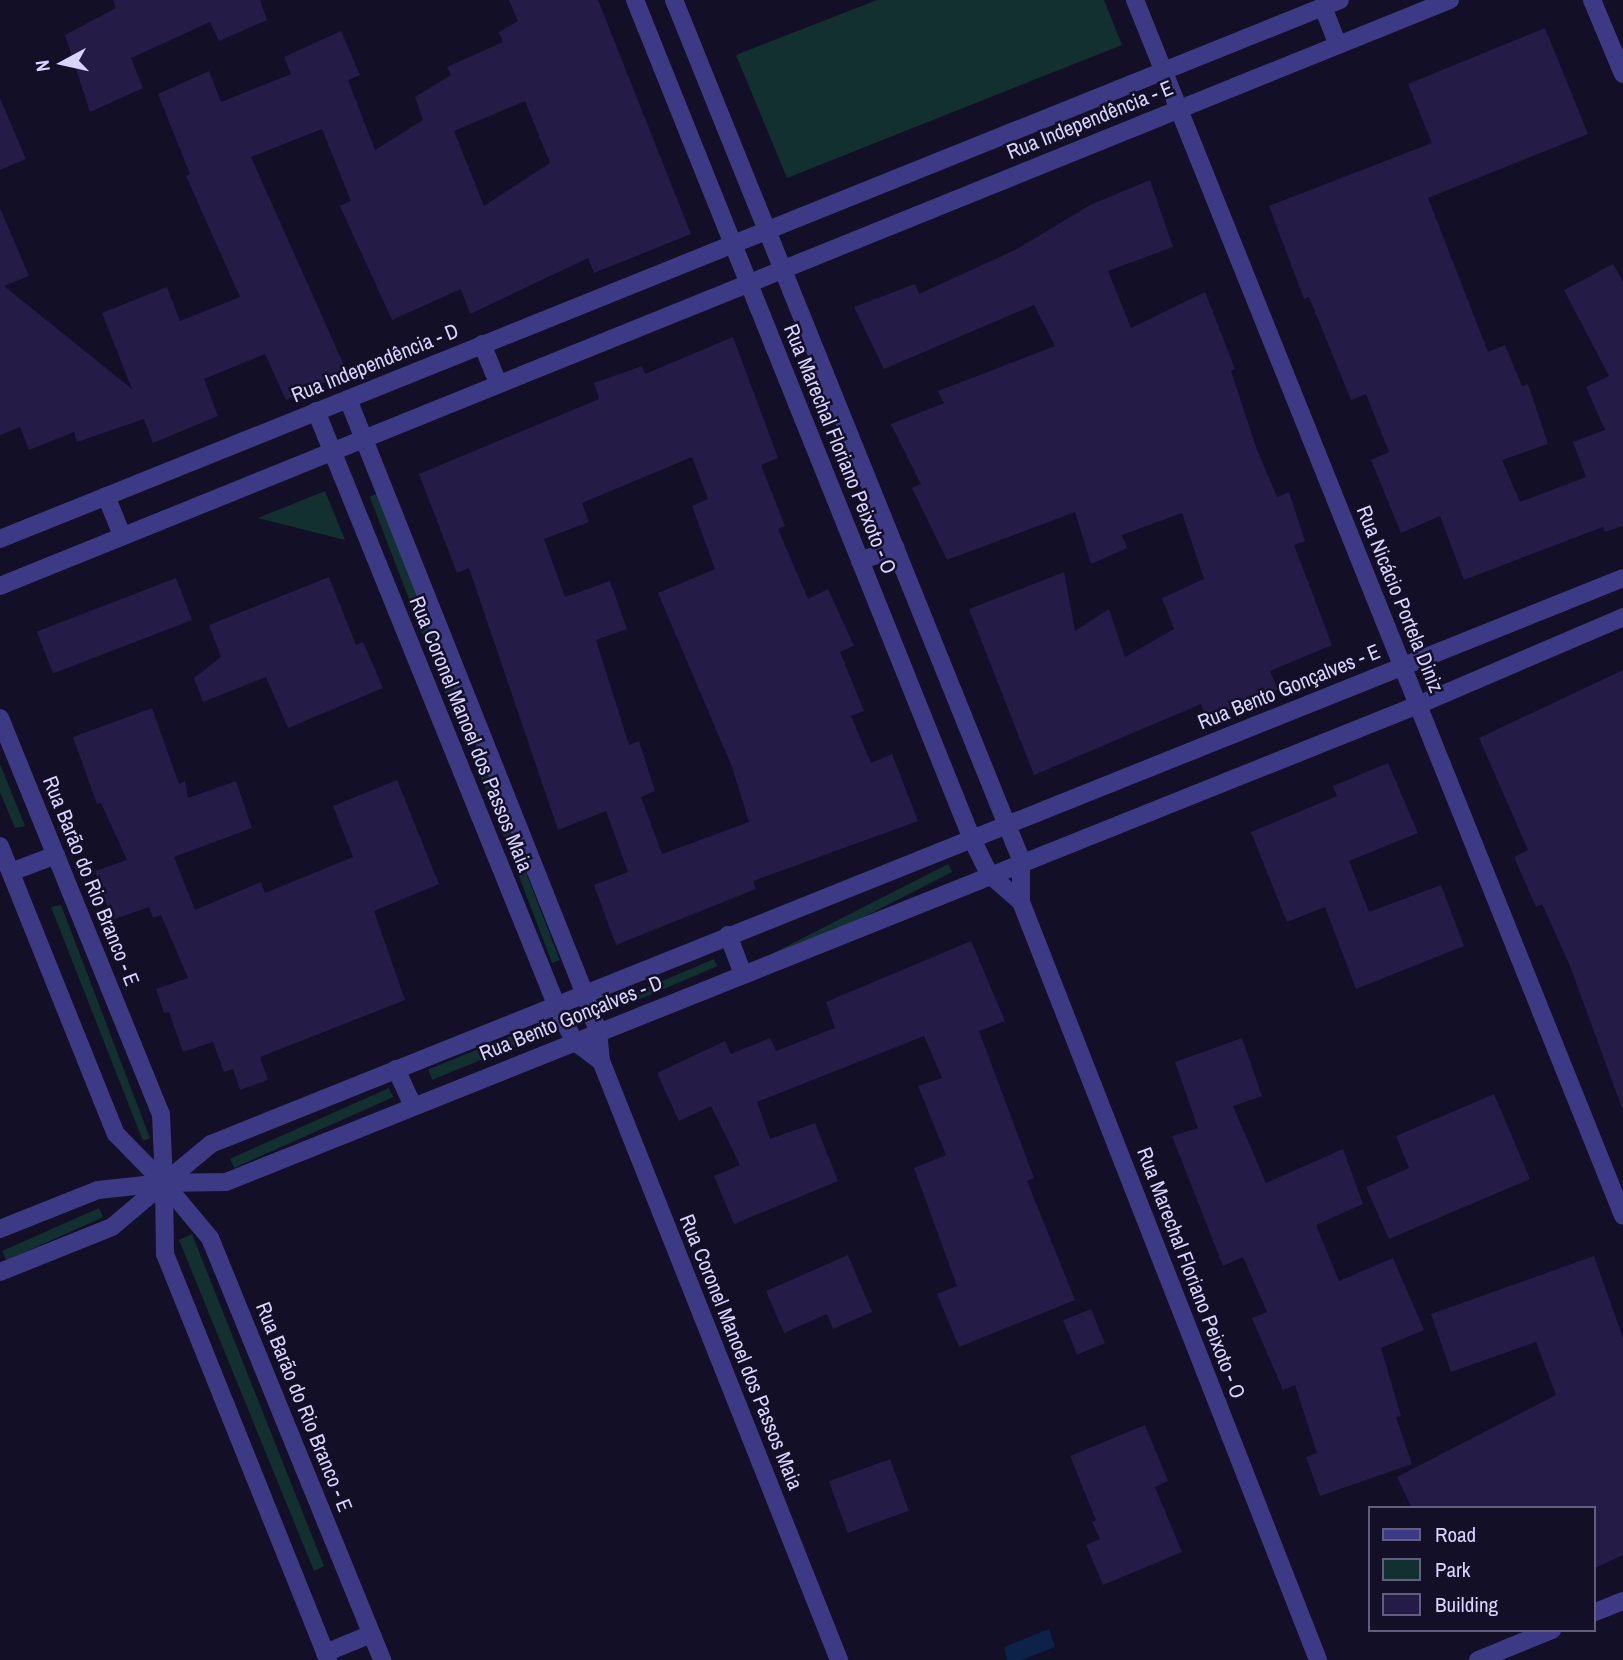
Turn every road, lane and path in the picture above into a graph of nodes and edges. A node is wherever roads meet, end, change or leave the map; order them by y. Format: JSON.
{"nodes":[{"id":1,"x":635,"y":0,"type":"edge"},
{"id":2,"x":674,"y":0,"type":"edge"},
{"id":3,"x":1135,"y":0,"type":"edge"},
{"id":4,"x":1450,"y":0,"type":"edge"},
{"id":5,"x":1592,"y":0,"type":"edge"},
{"id":6,"x":1332,"y":3,"type":"edge"},
{"id":7,"x":1338,"y":45,"type":"junction"},
{"id":8,"x":1163,"y":71,"type":"junction"},
{"id":9,"x":1623,"y":74,"type":"edge"},
{"id":10,"x":1178,"y":109,"type":"junction"},
{"id":11,"x":767,"y":229,"type":"junction"},
{"id":12,"x":733,"y":243,"type":"junction"},
{"id":13,"x":782,"y":268,"type":"junction"},
{"id":14,"x":748,"y":282,"type":"junction"},
{"id":15,"x":482,"y":344,"type":"junction"},
{"id":16,"x":498,"y":383,"type":"junction"},
{"id":17,"x":348,"y":398,"type":"junction"},
{"id":18,"x":316,"y":411,"type":"junction"},
{"id":19,"x":364,"y":438,"type":"junction"},
{"id":20,"x":331,"y":450,"type":"junction"},
{"id":21,"x":106,"y":496,"type":"junction"},
{"id":22,"x":122,"y":535,"type":"junction"},
{"id":23,"x":0,"y":538,"type":"edge"},
{"id":24,"x":896,"y":548,"type":"junction"},
{"id":25,"x":860,"y":561,"type":"junction"},
{"id":26,"x":1623,"y":578,"type":"edge"},
{"id":27,"x":0,"y":586,"type":"edge"},
{"id":28,"x":1623,"y":617,"type":"edge"},
{"id":29,"x":1402,"y":666,"type":"junction"},
{"id":30,"x":1418,"y":705,"type":"junction"},
{"id":31,"x":471,"y":707,"type":"junction"},
{"id":32,"x":0,"y":718,"type":"edge"},
{"id":33,"x":441,"y":720,"type":"junction"},
{"id":34,"x":1007,"y":825,"type":"junction"},
{"id":35,"x":972,"y":839,"type":"junction"},
{"id":36,"x":0,"y":846,"type":"edge"},
{"id":37,"x":56,"y":855,"type":"junction"},
{"id":38,"x":1021,"y":860,"type":"junction"},
{"id":39,"x":11,"y":872,"type":"junction"},
{"id":40,"x":989,"y":874,"type":"junction"},
{"id":41,"x":1021,"y":902,"type":"junction"},
{"id":42,"x":728,"y":935,"type":"junction"},
{"id":43,"x":743,"y":974,"type":"junction"},
{"id":44,"x":584,"y":992,"type":"junction"},
{"id":45,"x":556,"y":1004,"type":"junction"},
{"id":46,"x":598,"y":1032,"type":"junction"},
{"id":47,"x":574,"y":1041,"type":"junction"},
{"id":48,"x":601,"y":1061,"type":"junction"},
{"id":49,"x":396,"y":1069,"type":"junction"},
{"id":50,"x":413,"y":1106,"type":"junction"},
{"id":51,"x":164,"y":1183,"type":"junction"},
{"id":52,"x":1623,"y":1216,"type":"edge"},
{"id":53,"x":0,"y":1229,"type":"edge"},
{"id":54,"x":0,"y":1272,"type":"edge"},
{"id":55,"x":1623,"y":1601,"type":"edge"},
{"id":56,"x":1595,"y":1613,"type":"edge"},
{"id":57,"x":1547,"y":1632,"type":"edge"},
{"id":58,"x":371,"y":1634,"type":"junction"},
{"id":59,"x":327,"y":1656,"type":"edge"},
{"id":60,"x":382,"y":1660,"type":"edge"},
{"id":61,"x":839,"y":1660,"type":"edge"},
{"id":62,"x":1318,"y":1660,"type":"edge"},
{"id":63,"x":1478,"y":1660,"type":"edge"}],
"edges":[{"from":1,"to":12,"type":"street","name":"Rua Marechal Floriano Peixoto - O"},
{"from":2,"to":11,"type":"street","name":"Rua Marechal Floriano Peixoto - O"},
{"from":3,"to":8,"type":"street","name":"Rua Nicácio Portela Diniz"},
{"from":4,"to":7,"type":"street","name":"Rua Independência - E"},
{"from":5,"to":9,"type":"street"},
{"from":6,"to":7,"type":"street"},
{"from":6,"to":8,"type":"street","name":"Rua Independência - E"},
{"from":7,"to":10,"type":"street","name":"Rua Independência - E"},
{"from":8,"to":10,"type":"street","name":"Rua Nicácio Portela Diniz"},
{"from":8,"to":11,"type":"street","name":"Rua Independência - E"},
{"from":10,"to":13,"type":"street","name":"Rua Independência - E"},
{"from":10,"to":29,"type":"street","name":"Rua Nicácio Portela Diniz"},
{"from":11,"to":12,"type":"street","name":"Rua Independência - D"},
{"from":11,"to":13,"type":"street","name":"Rua Marechal Floriano Peixoto - O"},
{"from":12,"to":14,"type":"street","name":"Rua Marechal Floriano Peixoto - O"},
{"from":12,"to":15,"type":"street","name":"Rua Independência - D"},
{"from":13,"to":14,"type":"street","name":"Rua Independência - E"},
{"from":13,"to":24,"type":"street","name":"Rua Marechal Floriano Peixoto - O"},
{"from":14,"to":16,"type":"street"},
{"from":14,"to":25,"type":"street","name":"Rua Marechal Floriano Peixoto - O"},
{"from":15,"to":16,"type":"street"},
{"from":15,"to":17,"type":"street","name":"Rua Independência - D"},
{"from":16,"to":19,"type":"street"},
{"from":17,"to":18,"type":"street","name":"Rua Independência - D"},
{"from":17,"to":19,"type":"street","name":"Rua Coronel Manoel dos Passos Maia"},
{"from":18,"to":20,"type":"street","name":"Rua Coronel Manoel dos Passos Maia"},
{"from":18,"to":21,"type":"street","name":"Rua Independência - D"},
{"from":19,"to":20,"type":"street"},
{"from":19,"to":31,"type":"street","name":"Rua Coronel Manoel dos Passos Maia"},
{"from":20,"to":22,"type":"street"},
{"from":20,"to":33,"type":"street","name":"Rua Coronel Manoel dos Passos Maia"},
{"from":21,"to":22,"type":"street"},
{"from":21,"to":23,"type":"street","name":"Rua Independência - D"},
{"from":22,"to":27,"type":"street"},
{"from":24,"to":25,"type":"street"},
{"from":24,"to":34,"type":"street","name":"Rua Marechal Floriano Peixoto - O"},
{"from":25,"to":35,"type":"street","name":"Rua Marechal Floriano Peixoto - O"},
{"from":26,"to":29,"type":"street","name":"Rua Bento Gonçalves - E"},
{"from":28,"to":30,"type":"street"},
{"from":29,"to":30,"type":"street","name":"Rua Nicácio Portela Diniz"},
{"from":29,"to":34,"type":"street","name":"Rua Bento Gonçalves - E"},
{"from":30,"to":38,"type":"street"},
{"from":30,"to":52,"type":"street","name":"Rua Nicácio Portela Diniz"},
{"from":31,"to":33,"type":"street"},
{"from":31,"to":44,"type":"street","name":"Rua Coronel Manoel dos Passos Maia"},
{"from":32,"to":37,"type":"street","name":"Rua Barão do Rio Branco - E"},
{"from":33,"to":45,"type":"street","name":"Rua Coronel Manoel dos Passos Maia"},
{"from":34,"to":35,"type":"street","name":"Rua Bento Gonçalves - E"},
{"from":34,"to":38,"type":"street","name":"Rua Marechal Floriano Peixoto - O"},
{"from":35,"to":40,"type":"street","name":"Rua Marechal Floriano Peixoto - O"},
{"from":35,"to":42,"type":"street","name":"Rua Bento Gonçalves - D"},
{"from":36,"to":39,"type":"street","name":"Rua Barão do Rio Branco - E"},
{"from":37,"to":39,"type":"street"},
{"from":37,"to":51,"type":"street","name":"Rua Barão do Rio Branco - E"},
{"from":38,"to":40,"type":"street"},
{"from":38,"to":41,"type":"street","name":"Rua Marechal Floriano Peixoto - O"},
{"from":39,"to":51,"type":"street","name":"Rua Barão do Rio Branco - E"},
{"from":40,"to":41,"type":"street","name":"Rua Marechal Floriano Peixoto - O"},
{"from":40,"to":43,"type":"street","name":"Rua Bento Gonçalves - D"},
{"from":41,"to":62,"type":"street","name":"Rua Marechal Floriano Peixoto - O"},
{"from":42,"to":43,"type":"street"},
{"from":42,"to":44,"type":"street","name":"Rua Bento Gonçalves - D"},
{"from":43,"to":46,"type":"street","name":"Rua Bento Gonçalves - D"},
{"from":44,"to":45,"type":"street","name":"Rua Bento Gonçalves - D"},
{"from":44,"to":46,"type":"street","name":"Rua Coronel Manoel dos Passos Maia"},
{"from":45,"to":47,"type":"street","name":"Rua Coronel Manoel dos Passos Maia"},
{"from":45,"to":49,"type":"street","name":"Rua Bento Gonçalves - D"},
{"from":46,"to":47,"type":"street","name":"Rua Bento Gonçalves - D"},
{"from":46,"to":48,"type":"street","name":"Rua Coronel Manoel dos Passos Maia"},
{"from":47,"to":48,"type":"street","name":"Rua Coronel Manoel dos Passos Maia"},
{"from":47,"to":50,"type":"street","name":"Rua Bento Gonçalves - D"},
{"from":48,"to":61,"type":"street","name":"Rua Coronel Manoel dos Passos Maia"},
{"from":49,"to":50,"type":"street"},
{"from":49,"to":51,"type":"street","name":"Rua Bento Gonçalves - D"},
{"from":50,"to":51,"type":"street","name":"Rua Bento Gonçalves - D"},
{"from":51,"to":53,"type":"street","name":"Rua Bento Gonçalves - D"},
{"from":51,"to":54,"type":"street","name":"Rua Bento Gonçalves - D"},
{"from":51,"to":58,"type":"street","name":"Rua Barão do Rio Branco - E"},
{"from":51,"to":59,"type":"street","name":"Rua Barão do Rio Branco - E"},
{"from":55,"to":56,"type":"street"},
{"from":57,"to":63,"type":"street"},
{"from":58,"to":59,"type":"street"},
{"from":58,"to":60,"type":"street","name":"Rua Barão do Rio Branco - E"}]}
